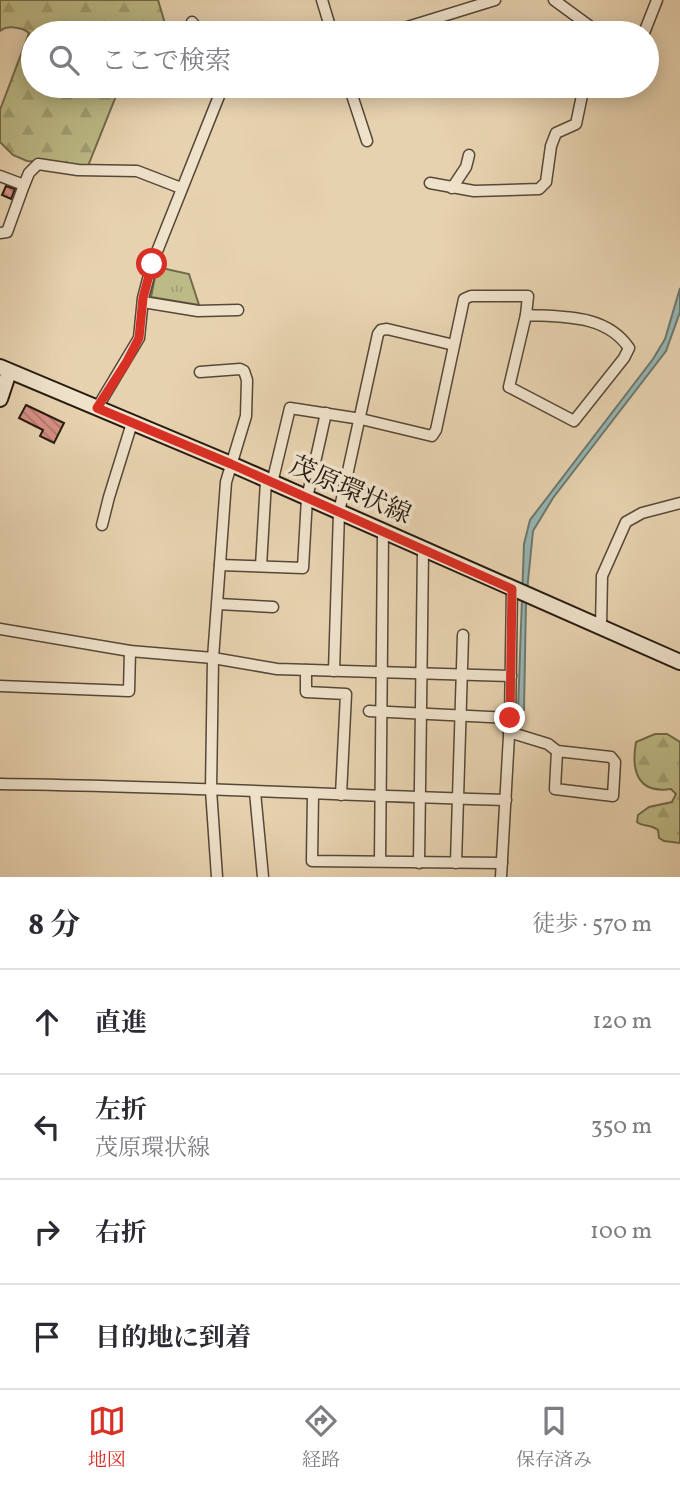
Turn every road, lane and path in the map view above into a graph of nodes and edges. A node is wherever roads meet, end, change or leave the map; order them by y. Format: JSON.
{"nodes":[{"id":1,"x":322,"y":0,"type":"edge"},
{"id":2,"x":495,"y":0,"type":"edge"},
{"id":3,"x":554,"y":0,"type":"edge"},
{"id":4,"x":657,"y":0,"type":"edge"},
{"id":5,"x":328,"y":21,"type":"edge"},
{"id":6,"x":427,"y":21,"type":"edge"},
{"id":7,"x":582,"y":21,"type":"edge"},
{"id":8,"x":649,"y":21,"type":"edge"},
{"id":9,"x":218,"y":98,"type":"edge"},
{"id":10,"x":353,"y":98,"type":"edge"},
{"id":11,"x":581,"y":98,"type":"edge"},
{"id":12,"x":367,"y":141,"type":"dead end"},
{"id":13,"x":469,"y":155,"type":"dead end"},
{"id":14,"x":0,"y":176,"type":"edge"},
{"id":15,"x":430,"y":183,"type":"dead end"},
{"id":16,"x":24,"y":185,"type":"junction"},
{"id":17,"x":181,"y":188,"type":"junction"},
{"id":18,"x":452,"y":188,"type":"junction"},
{"id":19,"x":0,"y":233,"type":"edge"},
{"id":20,"x":143,"y":302,"type":"junction"},
{"id":21,"x":238,"y":310,"type":"dead end"},
{"id":22,"x":526,"y":315,"type":"junction"},
{"id":23,"x":454,"y":345,"type":"junction"},
{"id":24,"x":5,"y":369,"type":"edge"},
{"id":25,"x":200,"y":372,"type":"dead end"},
{"id":26,"x":0,"y":399,"type":"edge"},
{"id":27,"x":97,"y":408,"type":"junction"},
{"id":28,"x":326,"y":413,"type":"junction"},
{"id":29,"x":360,"y":419,"type":"junction"},
{"id":30,"x":132,"y":423,"type":"junction"},
{"id":31,"x":231,"y":464,"type":"junction"},
{"id":32,"x":269,"y":482,"type":"junction"},
{"id":33,"x":307,"y":498,"type":"junction"},
{"id":34,"x":680,"y":503,"type":"edge"},
{"id":35,"x":339,"y":512,"type":"junction"},
{"id":36,"x":102,"y":525,"type":"dead end"},
{"id":37,"x":383,"y":532,"type":"junction"},
{"id":38,"x":422,"y":550,"type":"junction"},
{"id":39,"x":220,"y":565,"type":"junction"},
{"id":40,"x":261,"y":566,"type":"junction"},
{"id":41,"x":512,"y":589,"type":"junction"},
{"id":42,"x":218,"y":604,"type":"junction"},
{"id":43,"x":273,"y":607,"type":"dead end"},
{"id":44,"x":601,"y":627,"type":"junction"},
{"id":45,"x":0,"y":629,"type":"edge"},
{"id":46,"x":463,"y":635,"type":"dead end"},
{"id":47,"x":130,"y":651,"type":"junction"},
{"id":48,"x":213,"y":658,"type":"junction"},
{"id":49,"x":680,"y":662,"type":"edge"},
{"id":50,"x":306,"y":670,"type":"junction"},
{"id":51,"x":334,"y":671,"type":"junction"},
{"id":52,"x":382,"y":672,"type":"junction"},
{"id":53,"x":421,"y":674,"type":"junction"},
{"id":54,"x":462,"y":675,"type":"junction"},
{"id":55,"x":511,"y":676,"type":"junction"},
{"id":56,"x":0,"y":686,"type":"edge"},
{"id":57,"x":369,"y":711,"type":"dead end"},
{"id":58,"x":381,"y":712,"type":"junction"},
{"id":59,"x":421,"y":713,"type":"junction"},
{"id":60,"x":460,"y":715,"type":"junction"},
{"id":61,"x":510,"y":718,"type":"junction"},
{"id":62,"x":509,"y":732,"type":"junction"},
{"id":63,"x":557,"y":751,"type":"junction"},
{"id":64,"x":0,"y":784,"type":"edge"},
{"id":65,"x":211,"y":790,"type":"junction"},
{"id":66,"x":255,"y":792,"type":"junction"},
{"id":67,"x":313,"y":794,"type":"junction"},
{"id":68,"x":341,"y":795,"type":"junction"},
{"id":69,"x":380,"y":796,"type":"junction"},
{"id":70,"x":419,"y":797,"type":"junction"},
{"id":71,"x":458,"y":799,"type":"junction"},
{"id":72,"x":506,"y":800,"type":"junction"},
{"id":73,"x":380,"y":861,"type":"junction"},
{"id":74,"x":419,"y":863,"type":"junction"},
{"id":75,"x":456,"y":863,"type":"junction"},
{"id":76,"x":502,"y":863,"type":"junction"},
{"id":77,"x":217,"y":877,"type":"edge"},
{"id":78,"x":263,"y":877,"type":"edge"},
{"id":79,"x":501,"y":877,"type":"edge"}],
"edges":[{"from":1,"to":5,"type":"street"},
{"from":2,"to":6,"type":"street"},
{"from":3,"to":7,"type":"street"},
{"from":4,"to":8,"type":"street"},
{"from":9,"to":17,"type":"street"},
{"from":10,"to":12,"type":"street"},
{"from":11,"to":18,"type":"street"},
{"from":13,"to":18,"type":"street"},
{"from":14,"to":16,"type":"street"},
{"from":15,"to":18,"type":"street"},
{"from":16,"to":17,"type":"street"},
{"from":16,"to":19,"type":"street"},
{"from":17,"to":20,"type":"street"},
{"from":20,"to":21,"type":"street"},
{"from":20,"to":27,"type":"street"},
{"from":22,"to":22,"type":"street"},
{"from":22,"to":23,"type":"street"},
{"from":23,"to":29,"type":"street"},
{"from":23,"to":29,"type":"street"},
{"from":24,"to":26,"type":"main road"},
{"from":24,"to":27,"type":"main road","name":"茂原環状線"},
{"from":25,"to":31,"type":"street"},
{"from":27,"to":30,"type":"main road","name":"茂原環状線"},
{"from":28,"to":29,"type":"street"},
{"from":28,"to":32,"type":"street"},
{"from":28,"to":33,"type":"street"},
{"from":29,"to":35,"type":"street"},
{"from":30,"to":31,"type":"main road","name":"茂原環状線"},
{"from":30,"to":36,"type":"street"},
{"from":31,"to":32,"type":"main road","name":"茂原環状線"},
{"from":31,"to":39,"type":"street"},
{"from":32,"to":33,"type":"main road","name":"茂原環状線"},
{"from":32,"to":40,"type":"street"},
{"from":33,"to":35,"type":"main road","name":"茂原環状線"},
{"from":33,"to":40,"type":"street"},
{"from":34,"to":44,"type":"street"},
{"from":35,"to":37,"type":"main road","name":"茂原環状線"},
{"from":35,"to":51,"type":"street"},
{"from":37,"to":38,"type":"main road","name":"茂原環状線"},
{"from":37,"to":52,"type":"street"},
{"from":38,"to":41,"type":"main road","name":"茂原環状線"},
{"from":38,"to":53,"type":"street"},
{"from":39,"to":40,"type":"street"},
{"from":39,"to":42,"type":"street"},
{"from":41,"to":44,"type":"main road","name":"茂原環状線"},
{"from":41,"to":55,"type":"street"},
{"from":42,"to":43,"type":"street"},
{"from":42,"to":48,"type":"street"},
{"from":44,"to":49,"type":"main road","name":"茂原環状線"},
{"from":45,"to":47,"type":"street"},
{"from":46,"to":54,"type":"street"},
{"from":47,"to":48,"type":"street"},
{"from":47,"to":56,"type":"street"},
{"from":48,"to":50,"type":"street"},
{"from":48,"to":65,"type":"street"},
{"from":50,"to":51,"type":"street"},
{"from":50,"to":68,"type":"street"},
{"from":51,"to":52,"type":"street"},
{"from":52,"to":53,"type":"street"},
{"from":52,"to":58,"type":"street"},
{"from":53,"to":54,"type":"street"},
{"from":53,"to":59,"type":"street"},
{"from":54,"to":55,"type":"street"},
{"from":54,"to":60,"type":"street"},
{"from":55,"to":61,"type":"street"},
{"from":57,"to":58,"type":"street"},
{"from":58,"to":59,"type":"street"},
{"from":58,"to":69,"type":"street"},
{"from":59,"to":60,"type":"street"},
{"from":59,"to":70,"type":"street"},
{"from":60,"to":61,"type":"street"},
{"from":60,"to":71,"type":"street"},
{"from":61,"to":62,"type":"street"},
{"from":62,"to":63,"type":"street"},
{"from":62,"to":72,"type":"street"},
{"from":63,"to":63,"type":"street"},
{"from":64,"to":65,"type":"street"},
{"from":65,"to":66,"type":"street"},
{"from":65,"to":77,"type":"street"},
{"from":66,"to":67,"type":"street"},
{"from":66,"to":78,"type":"street"},
{"from":67,"to":68,"type":"street"},
{"from":67,"to":73,"type":"street"},
{"from":68,"to":69,"type":"street"},
{"from":69,"to":70,"type":"street"},
{"from":69,"to":73,"type":"street"},
{"from":70,"to":71,"type":"street"},
{"from":70,"to":74,"type":"street"},
{"from":71,"to":72,"type":"street"},
{"from":71,"to":75,"type":"street"},
{"from":72,"to":76,"type":"street"},
{"from":73,"to":74,"type":"street"},
{"from":74,"to":75,"type":"street"},
{"from":75,"to":76,"type":"street"},
{"from":76,"to":79,"type":"street"}]}
